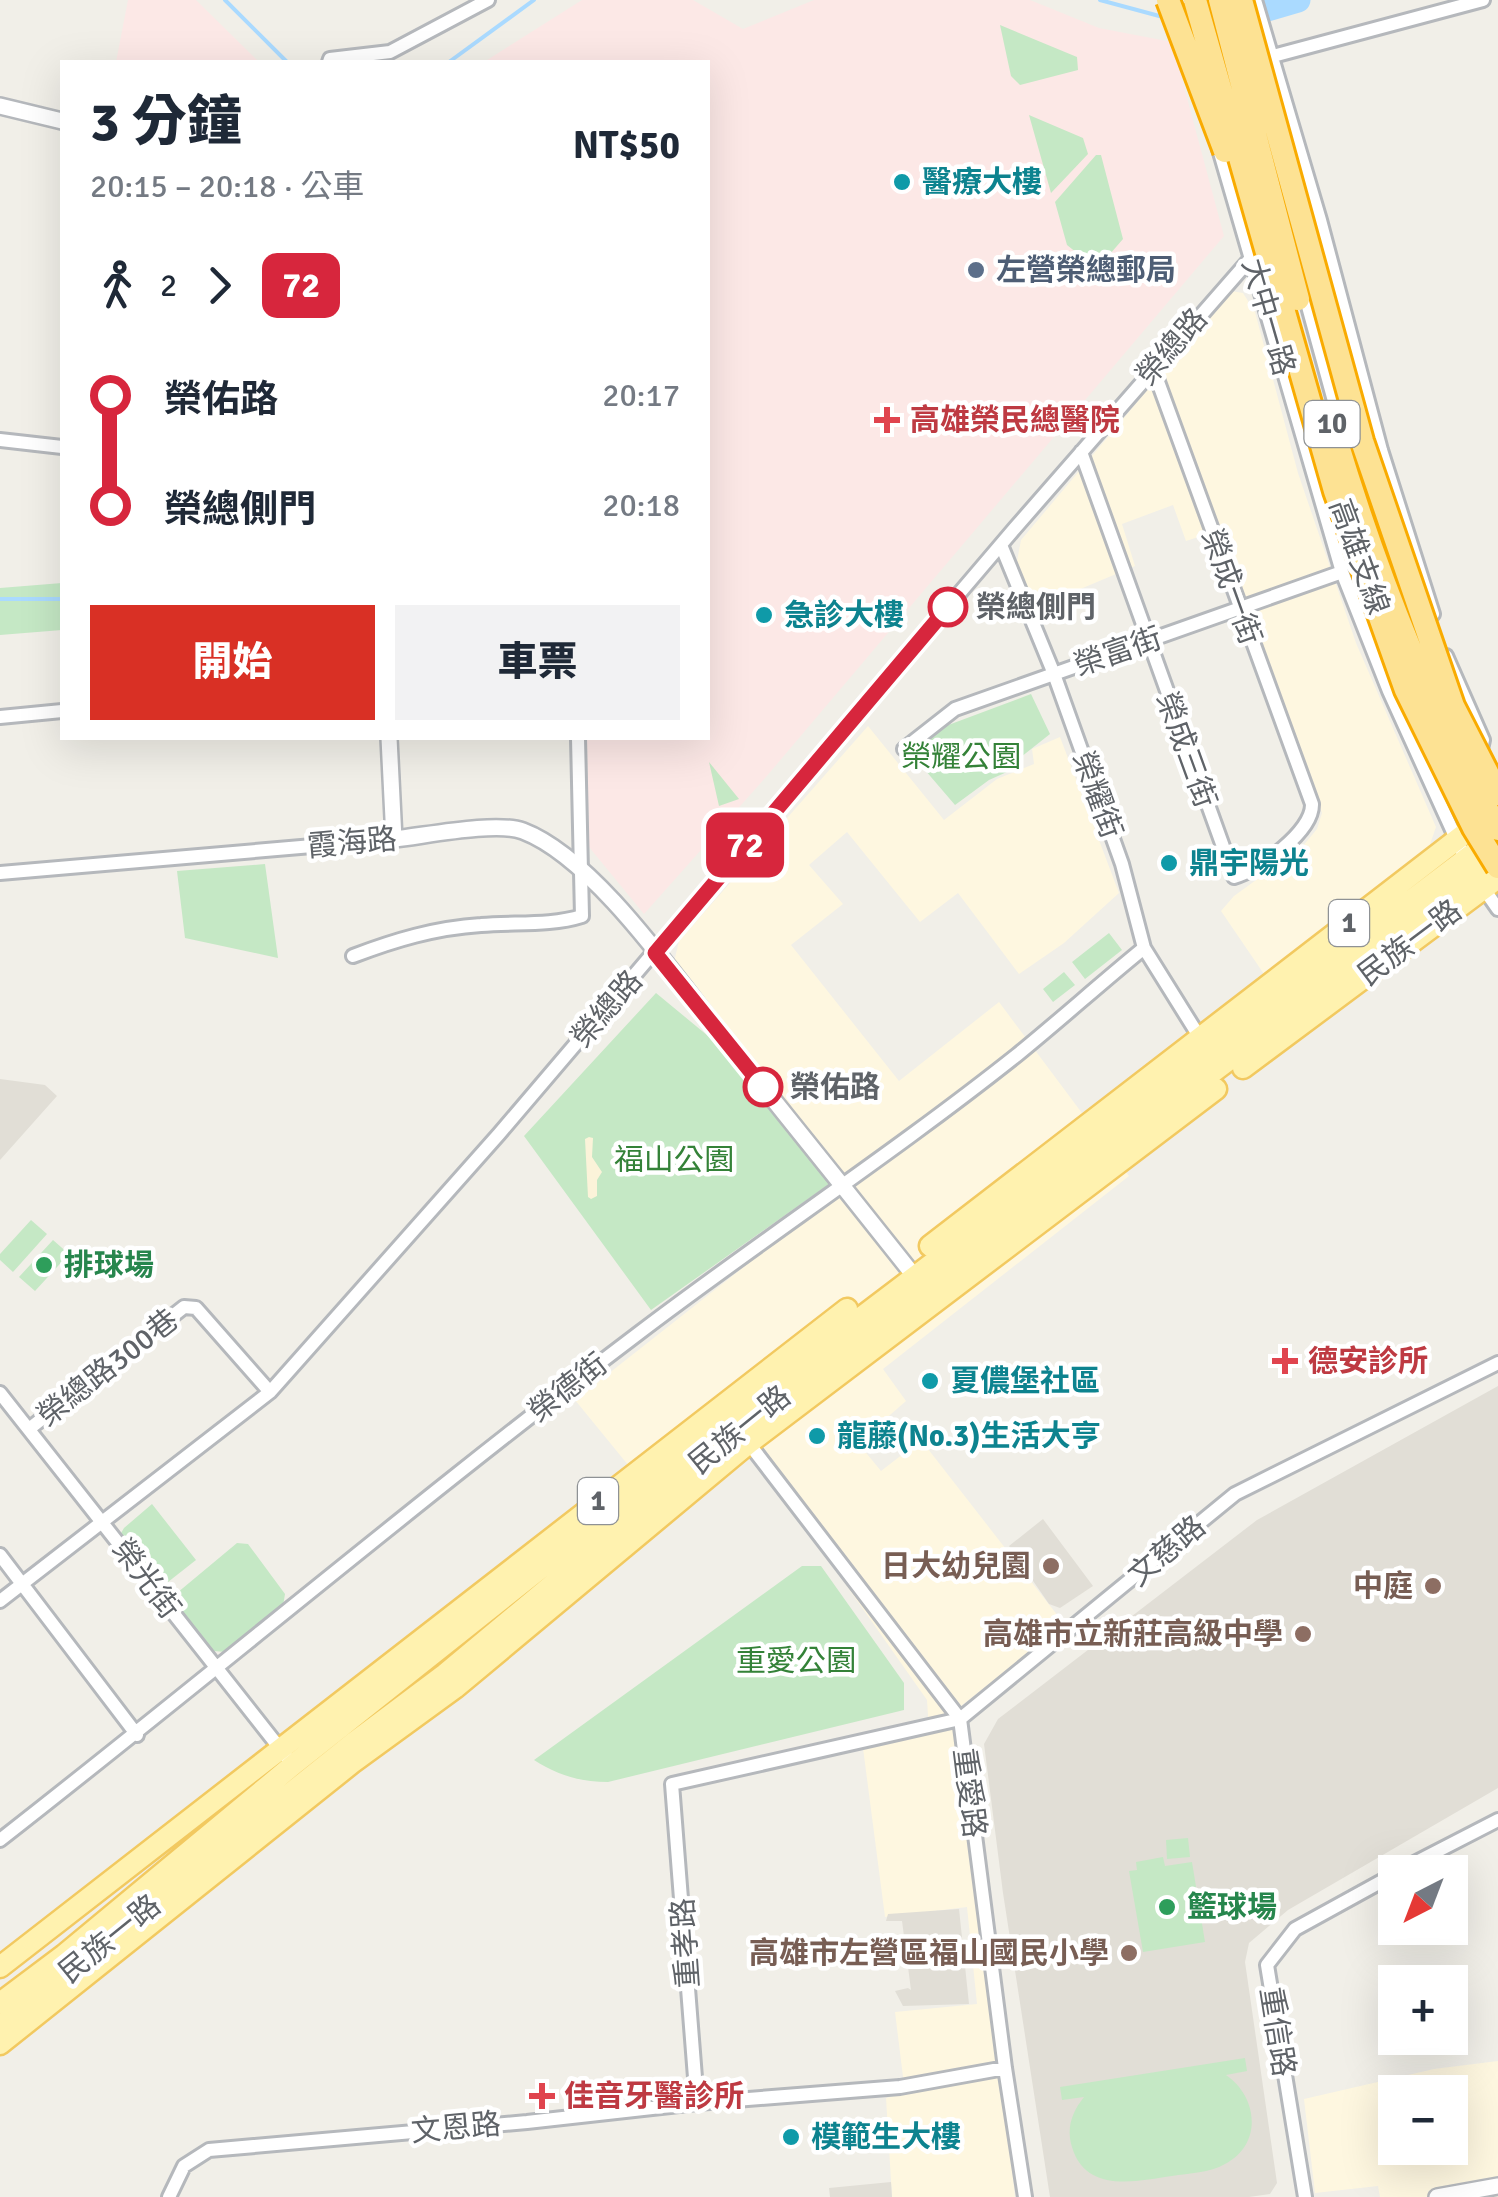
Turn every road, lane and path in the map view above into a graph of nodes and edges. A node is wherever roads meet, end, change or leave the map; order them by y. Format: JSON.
{"nodes":[{"id":1,"x":488,"y":0,"type":"edge"},
{"id":2,"x":1168,"y":0,"type":"edge"},
{"id":3,"x":1179,"y":0,"type":"edge"},
{"id":4,"x":1241,"y":0,"type":"edge"},
{"id":5,"x":1255,"y":0,"type":"edge"},
{"id":6,"x":1483,"y":0,"type":"edge"},
{"id":7,"x":1210,"y":2,"type":"edge"},
{"id":8,"x":1273,"y":56,"type":"junction"},
{"id":9,"x":330,"y":60,"type":"edge"},
{"id":10,"x":0,"y":106,"type":"edge"},
{"id":11,"x":1207,"y":108,"type":"junction"},
{"id":12,"x":1236,"y":118,"type":"junction"},
{"id":13,"x":60,"y":121,"type":"edge"},
{"id":14,"x":1301,"y":156,"type":"junction"},
{"id":15,"x":1286,"y":232,"type":"junction"},
{"id":16,"x":1270,"y":244,"type":"junction"},
{"id":17,"x":1251,"y":258,"type":"junction"},
{"id":18,"x":1295,"y":342,"type":"junction"},
{"id":19,"x":1153,"y":368,"type":"junction"},
{"id":20,"x":0,"y":440,"type":"edge"},
{"id":21,"x":60,"y":447,"type":"edge"},
{"id":22,"x":1081,"y":452,"type":"junction"},
{"id":23,"x":1001,"y":546,"type":"junction"},
{"id":24,"x":1342,"y":572,"type":"junction"},
{"id":25,"x":1239,"y":610,"type":"junction"},
{"id":26,"x":1146,"y":642,"type":"junction"},
{"id":27,"x":1054,"y":674,"type":"junction"},
{"id":28,"x":60,"y":711,"type":"edge"},
{"id":29,"x":0,"y":717,"type":"edge"},
{"id":30,"x":388,"y":740,"type":"edge"},
{"id":31,"x":578,"y":740,"type":"edge"},
{"id":32,"x":904,"y":749,"type":"dead end"},
{"id":33,"x":1484,"y":754,"type":"junction"},
{"id":34,"x":1424,"y":766,"type":"junction"},
{"id":35,"x":1498,"y":776,"type":"edge"},
{"id":36,"x":1498,"y":794,"type":"edge"},
{"id":37,"x":1498,"y":807,"type":"edge"},
{"id":38,"x":1498,"y":832,"type":"edge"},
{"id":39,"x":394,"y":839,"type":"junction"},
{"id":40,"x":1498,"y":857,"type":"edge"},
{"id":41,"x":1478,"y":864,"type":"edge"},
{"id":42,"x":581,"y":867,"type":"junction"},
{"id":43,"x":1498,"y":867,"type":"edge"},
{"id":44,"x":0,"y":873,"type":"edge"},
{"id":45,"x":1234,"y":878,"type":"joint"},
{"id":46,"x":1498,"y":909,"type":"edge"},
{"id":47,"x":1144,"y":948,"type":"junction"},
{"id":48,"x":655,"y":953,"type":"junction"},
{"id":49,"x":353,"y":956,"type":"dead end"},
{"id":50,"x":1215,"y":1060,"type":"junction"},
{"id":51,"x":842,"y":1184,"type":"junction"},
{"id":52,"x":919,"y":1282,"type":"junction"},
{"id":53,"x":1498,"y":1363,"type":"edge"},
{"id":54,"x":270,"y":1392,"type":"junction"},
{"id":55,"x":0,"y":1393,"type":"edge"},
{"id":56,"x":734,"y":1424,"type":"junction"},
{"id":57,"x":29,"y":1430,"type":"junction"},
{"id":58,"x":104,"y":1522,"type":"junction"},
{"id":59,"x":0,"y":1555,"type":"edge"},
{"id":60,"x":22,"y":1584,"type":"junction"},
{"id":61,"x":0,"y":1601,"type":"edge"},
{"id":62,"x":215,"y":1668,"type":"junction"},
{"id":63,"x":960,"y":1720,"type":"junction"},
{"id":64,"x":137,"y":1734,"type":"junction"},
{"id":65,"x":286,"y":1757,"type":"junction"},
{"id":66,"x":672,"y":1784,"type":"joint"},
{"id":67,"x":1498,"y":1820,"type":"edge"},
{"id":68,"x":0,"y":1840,"type":"edge"},
{"id":69,"x":1431,"y":1855,"type":"edge"},
{"id":70,"x":1378,"y":1883,"type":"edge"},
{"id":71,"x":0,"y":1968,"type":"edge"},
{"id":72,"x":0,"y":2004,"type":"edge"},
{"id":73,"x":0,"y":2026,"type":"edge"},
{"id":74,"x":0,"y":2044,"type":"edge"},
{"id":75,"x":1004,"y":2068,"type":"junction"},
{"id":76,"x":697,"y":2102,"type":"junction"},
{"id":77,"x":1498,"y":2186,"type":"edge"},
{"id":78,"x":169,"y":2197,"type":"edge"},
{"id":79,"x":1025,"y":2197,"type":"edge"},
{"id":80,"x":1305,"y":2197,"type":"edge"},
{"id":81,"x":1437,"y":2197,"type":"edge"}],
"edges":[{"from":1,"to":9,"type":"street"},
{"from":2,"to":18,"type":"highway","bridge":true},
{"from":3,"to":11,"type":"street","name":"大中一路"},
{"from":4,"to":36,"type":"highway","bridge":true},
{"from":5,"to":8,"type":"street","name":"大中一路"},
{"from":6,"to":8,"type":"street"},
{"from":7,"to":12,"type":"street","name":"大中一路"},
{"from":7,"to":18,"type":"highway","name":"高雄支線","number":"10","bridge":true},
{"from":7,"to":33,"type":"highway","bridge":true},
{"from":7,"to":38,"type":"highway","name":"高雄支線","number":"10","bridge":true},
{"from":8,"to":14,"type":"street","name":"大中一路"},
{"from":10,"to":13,"type":"street"},
{"from":11,"to":12,"type":"street"},
{"from":11,"to":17,"type":"street","name":"大中一路"},
{"from":12,"to":15,"type":"street","name":"大中一路"},
{"from":12,"to":16,"type":"street","name":"大中一路"},
{"from":14,"to":15,"type":"street","name":"大中一路"},
{"from":14,"to":33,"type":"street","name":"大中一路"},
{"from":15,"to":16,"type":"street","name":"榮總路"},
{"from":15,"to":33,"type":"street","name":"大中一路"},
{"from":16,"to":17,"type":"street","name":"榮總路"},
{"from":17,"to":19,"type":"street","name":"榮總路"},
{"from":17,"to":24,"type":"street","name":"大中一路"},
{"from":18,"to":41,"type":"highway","name":"高雄支線","number":"10","bridge":true},
{"from":19,"to":22,"type":"street","name":"榮總路"},
{"from":19,"to":25,"type":"street","name":"榮成一街"},
{"from":20,"to":21,"type":"street"},
{"from":22,"to":23,"type":"street","name":"榮總路"},
{"from":22,"to":26,"type":"street","name":"榮成三街"},
{"from":23,"to":27,"type":"street","name":"榮耀街"},
{"from":23,"to":48,"type":"street","name":"榮總路"},
{"from":24,"to":25,"type":"street","name":"榮富街"},
{"from":24,"to":34,"type":"street","name":"大中一路"},
{"from":25,"to":26,"type":"street","name":"榮富街"},
{"from":25,"to":45,"type":"street","name":"榮成一街"},
{"from":26,"to":27,"type":"street","name":"榮富街"},
{"from":26,"to":45,"type":"street","name":"榮成三街"},
{"from":27,"to":32,"type":"street","name":"榮富街"},
{"from":27,"to":47,"type":"street","name":"榮耀街"},
{"from":28,"to":29,"type":"street"},
{"from":30,"to":39,"type":"street"},
{"from":31,"to":42,"type":"street"},
{"from":33,"to":34,"type":"street"},
{"from":33,"to":35,"type":"street","name":"大中一路"},
{"from":34,"to":41,"type":"street","name":"大中一路"},
{"from":37,"to":41,"type":"main road","name":"民族一路","number":"1"},
{"from":38,"to":41,"type":"main road","name":"民族一路","number":"1"},
{"from":39,"to":42,"type":"street","name":"霞海路"},
{"from":39,"to":44,"type":"street","name":"霞海路"},
{"from":40,"to":41,"type":"main road","name":"民族一路","number":"1"},
{"from":41,"to":43,"type":"highway","name":"高雄支線","number":"10","bridge":true},
{"from":41,"to":46,"type":"street","name":"大中一路"},
{"from":41,"to":50,"type":"main road","name":"民族一路","number":"1"},
{"from":41,"to":50,"type":"main road","name":"民族一路","number":"1"},
{"from":42,"to":48,"type":"street","name":"霞海路"},
{"from":42,"to":49,"type":"street"},
{"from":47,"to":50,"type":"street","name":"榮耀街"},
{"from":47,"to":51,"type":"street","name":"榮德街"},
{"from":48,"to":51,"type":"street"},
{"from":48,"to":54,"type":"street","name":"榮總路"},
{"from":50,"to":52,"type":"main road","name":"民族一路","number":"1"},
{"from":50,"to":52,"type":"main road","name":"民族一路","number":"1"},
{"from":51,"to":52,"type":"street"},
{"from":51,"to":62,"type":"street","name":"榮德街"},
{"from":52,"to":56,"type":"main road","name":"民族一路","number":"1"},
{"from":52,"to":56,"type":"main road","name":"民族一路","number":"1"},
{"from":53,"to":63,"type":"street","name":"文慈路"},
{"from":54,"to":57,"type":"street","name":"榮總路300巷"},
{"from":54,"to":58,"type":"street","name":"榮總路"},
{"from":55,"to":57,"type":"street","name":"榮光街"},
{"from":56,"to":63,"type":"street","name":"重愛路"},
{"from":56,"to":65,"type":"main road","name":"民族一路","number":"1"},
{"from":56,"to":73,"type":"main road","name":"民族一路","number":"1"},
{"from":56,"to":74,"type":"main road","name":"民族一路","number":"1"},
{"from":57,"to":58,"type":"street","name":"榮光街"},
{"from":58,"to":60,"type":"street","name":"榮總路"},
{"from":58,"to":62,"type":"street","name":"榮光街"},
{"from":59,"to":60,"type":"street"},
{"from":60,"to":61,"type":"street","name":"榮總路"},
{"from":60,"to":64,"type":"street"},
{"from":62,"to":64,"type":"street","name":"榮德街"},
{"from":62,"to":65,"type":"street","name":"榮光街"},
{"from":63,"to":66,"type":"street","name":"文慈路"},
{"from":63,"to":75,"type":"street","name":"重愛路"},
{"from":64,"to":68,"type":"street","name":"榮德街"},
{"from":65,"to":71,"type":"main road","name":"民族一路","number":"1"},
{"from":65,"to":72,"type":"main road","name":"民族一路","number":"1"},
{"from":66,"to":76,"type":"street","name":"重孝路"},
{"from":67,"to":69,"type":"street","name":"重信路"},
{"from":70,"to":80,"type":"street","name":"重信路"},
{"from":75,"to":76,"type":"street","name":"文恩路"},
{"from":75,"to":79,"type":"street","name":"重愛路"},
{"from":76,"to":78,"type":"street","name":"文恩路"},
{"from":77,"to":81,"type":"street"}]}
